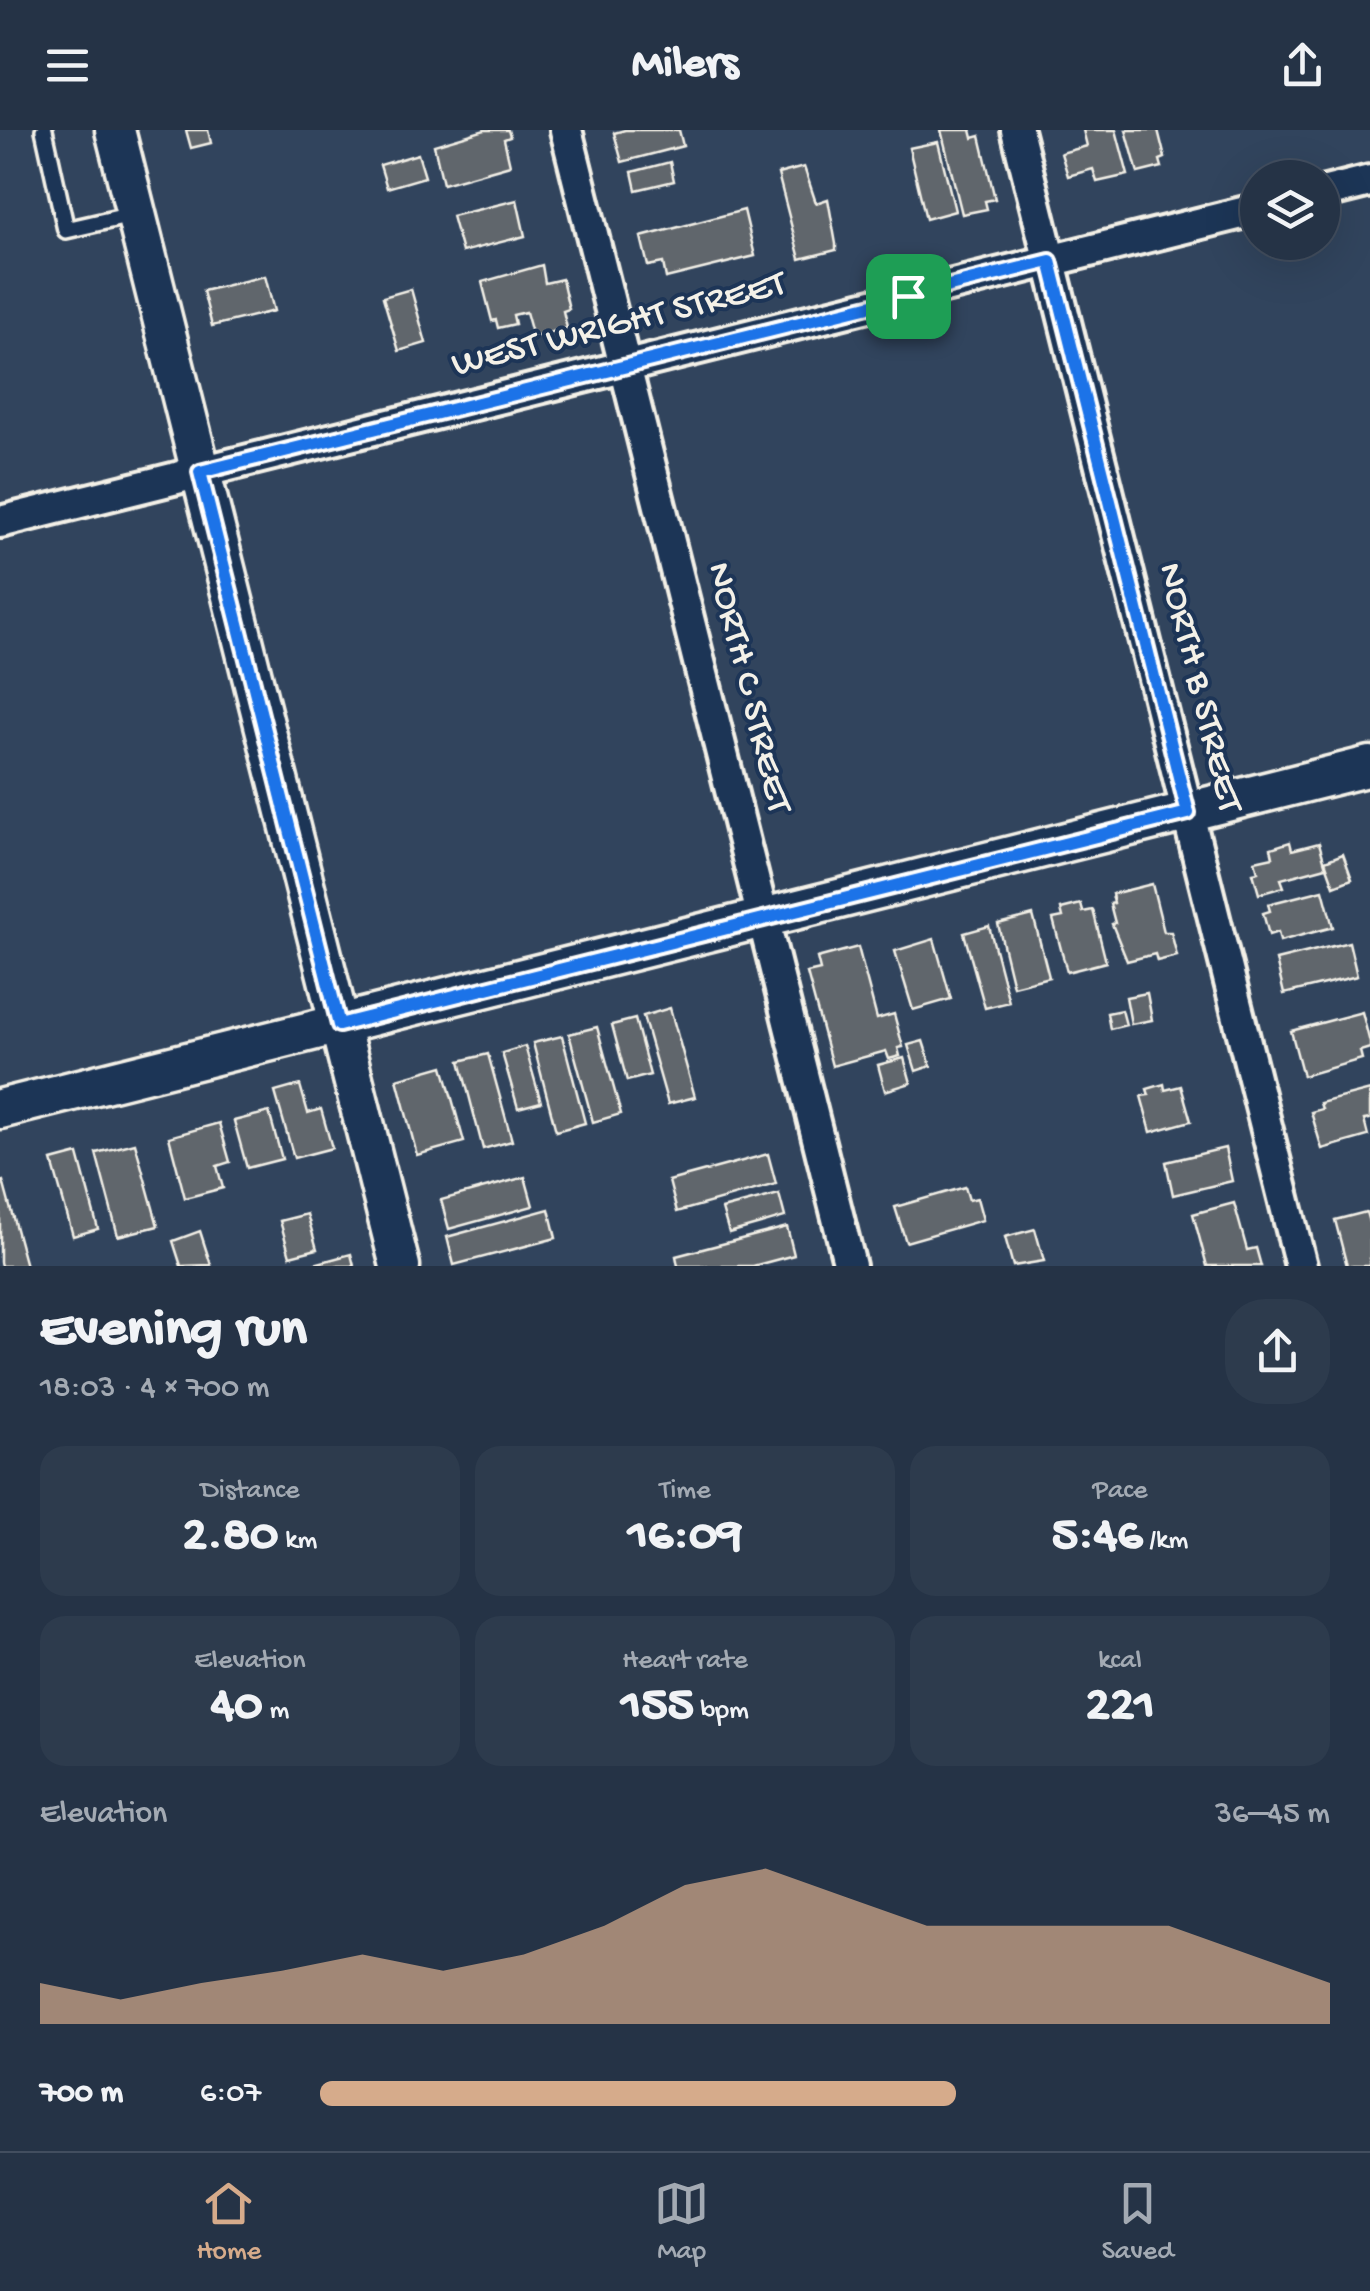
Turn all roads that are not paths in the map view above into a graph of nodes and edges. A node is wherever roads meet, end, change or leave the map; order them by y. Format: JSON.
{"nodes":[{"id":1,"x":44,"y":130,"type":"edge"},
{"id":2,"x":114,"y":130,"type":"edge"},
{"id":3,"x":566,"y":130,"type":"edge"},
{"id":4,"x":1017,"y":130,"type":"edge"},
{"id":5,"x":1370,"y":181,"type":"edge"},
{"id":6,"x":1340,"y":188,"type":"edge"},
{"id":7,"x":136,"y":214,"type":"junction"},
{"id":8,"x":1240,"y":214,"type":"edge"},
{"id":9,"x":1050,"y":261,"type":"junction"},
{"id":10,"x":625,"y":366,"type":"junction"},
{"id":11,"x":200,"y":472,"type":"junction"},
{"id":12,"x":0,"y":522,"type":"edge"},
{"id":13,"x":1370,"y":766,"type":"edge"},
{"id":14,"x":1188,"y":813,"type":"junction"},
{"id":15,"x":764,"y":918,"type":"junction"},
{"id":16,"x":339,"y":1025,"type":"junction"},
{"id":17,"x":0,"y":1110,"type":"edge"},
{"id":18,"x":400,"y":1266,"type":"edge"},
{"id":19,"x":850,"y":1266,"type":"edge"},
{"id":20,"x":1302,"y":1266,"type":"edge"}],
"edges":[{"from":1,"to":7,"type":"lane"},
{"from":2,"to":7,"type":"street"},
{"from":3,"to":10,"type":"street","name":"NORTH C STREET"},
{"from":4,"to":9,"type":"street","name":"NORTH B STREET"},
{"from":5,"to":6,"type":"street"},
{"from":7,"to":11,"type":"street"},
{"from":8,"to":9,"type":"street","name":"WEST WRIGHT STREET"},
{"from":9,"to":10,"type":"street","name":"WEST WRIGHT STREET"},
{"from":9,"to":14,"type":"street","name":"NORTH B STREET"},
{"from":10,"to":11,"type":"street","name":"WEST WRIGHT STREET"},
{"from":10,"to":15,"type":"street","name":"NORTH C STREET"},
{"from":11,"to":12,"type":"street","name":"WEST WRIGHT STREET"},
{"from":11,"to":16,"type":"street"},
{"from":13,"to":14,"type":"street"},
{"from":14,"to":15,"type":"street"},
{"from":14,"to":20,"type":"street","name":"NORTH B STREET"},
{"from":15,"to":16,"type":"street"},
{"from":15,"to":19,"type":"street","name":"NORTH C STREET"},
{"from":16,"to":17,"type":"street"},
{"from":16,"to":18,"type":"street"}]}
